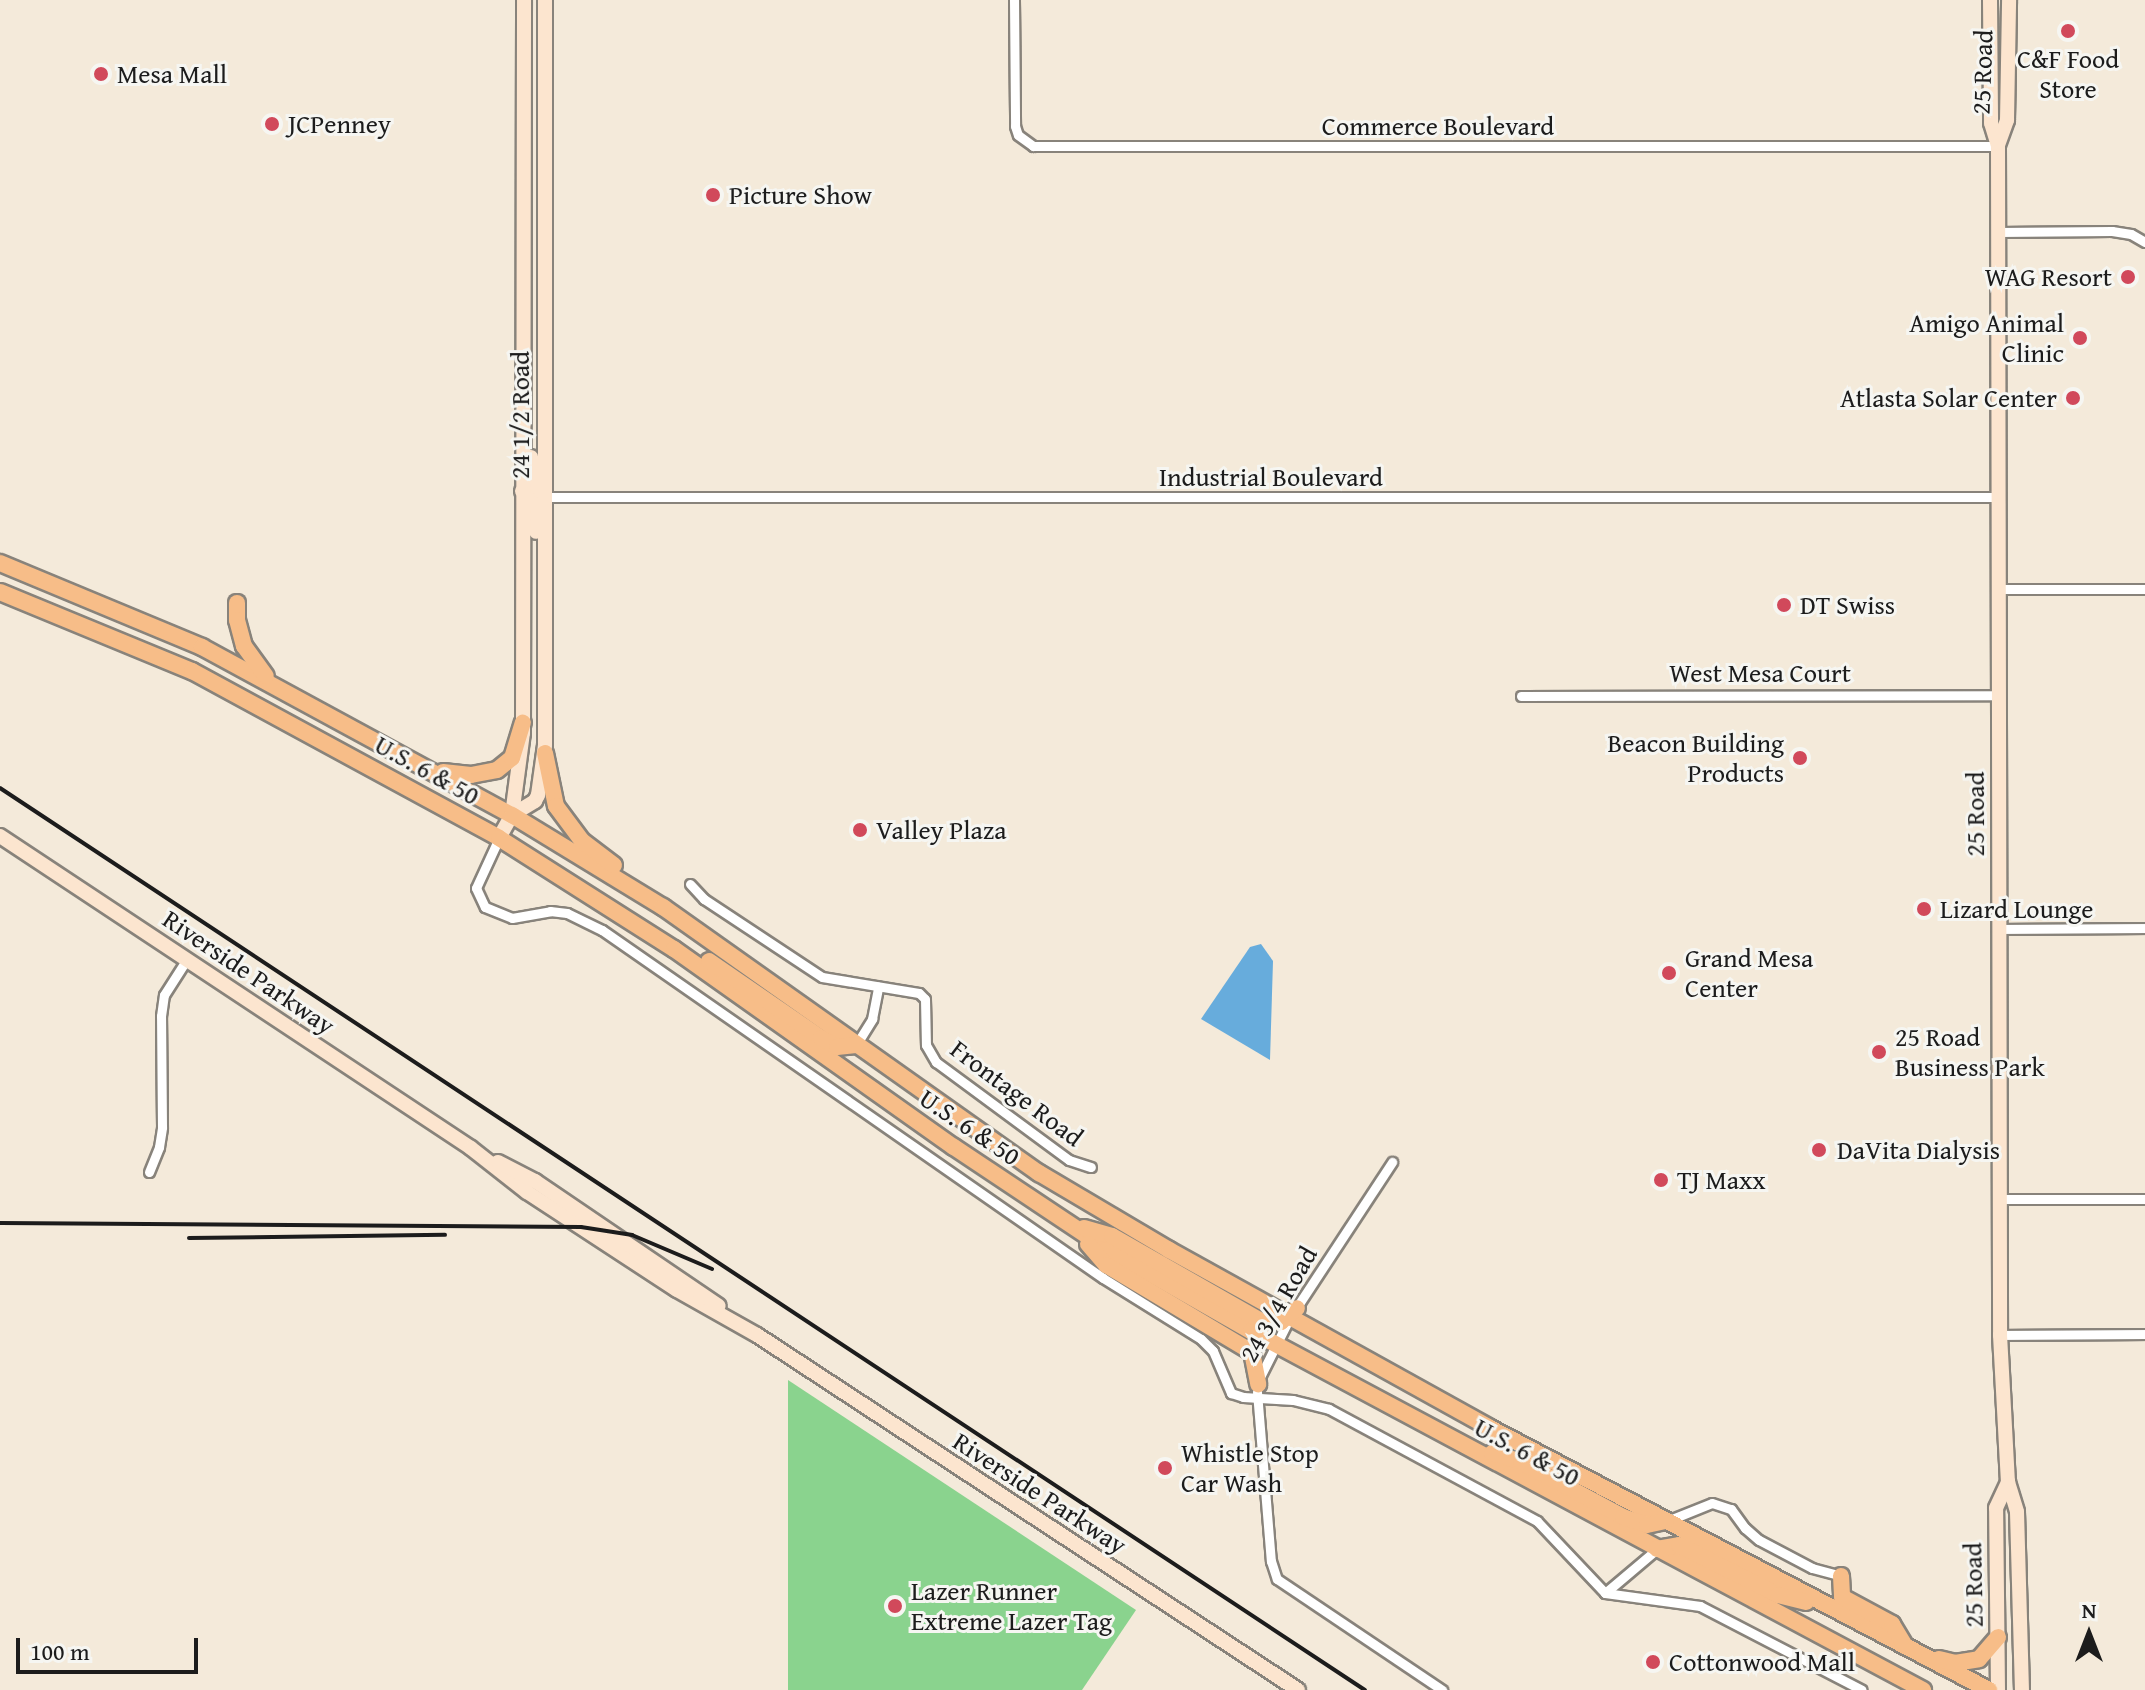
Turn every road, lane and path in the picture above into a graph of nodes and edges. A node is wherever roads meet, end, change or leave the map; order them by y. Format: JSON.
{"nodes":[{"id":1,"x":524,"y":0,"type":"edge"},
{"id":2,"x":545,"y":0,"type":"edge"},
{"id":3,"x":1014,"y":0,"type":"edge"},
{"id":4,"x":1990,"y":0,"type":"edge"},
{"id":5,"x":2009,"y":0,"type":"edge"},
{"id":6,"x":1998,"y":146,"type":"junction"},
{"id":7,"x":1998,"y":232,"type":"junction"},
{"id":8,"x":2145,"y":242,"type":"edge"},
{"id":9,"x":522,"y":410,"type":"junction"},
{"id":10,"x":522,"y":491,"type":"junction"},
{"id":11,"x":544,"y":497,"type":"junction"},
{"id":12,"x":1998,"y":497,"type":"junction"},
{"id":13,"x":0,"y":563,"type":"edge"},
{"id":14,"x":544,"y":571,"type":"junction"},
{"id":15,"x":1999,"y":589,"type":"junction"},
{"id":16,"x":2145,"y":589,"type":"edge"},
{"id":17,"x":0,"y":592,"type":"edge"},
{"id":18,"x":237,"y":603,"type":"dead end"},
{"id":19,"x":284,"y":689,"type":"junction"},
{"id":20,"x":1999,"y":695,"type":"junction"},
{"id":21,"x":1521,"y":696,"type":"dead end"},
{"id":22,"x":523,"y":723,"type":"junction"},
{"id":23,"x":545,"y":753,"type":"junction"},
{"id":24,"x":433,"y":770,"type":"junction"},
{"id":25,"x":512,"y":815,"type":"junction"},
{"id":26,"x":0,"y":836,"type":"edge"},
{"id":27,"x":499,"y":838,"type":"junction"},
{"id":28,"x":690,"y":884,"type":"dead end"},
{"id":29,"x":663,"y":907,"type":"junction"},
{"id":30,"x":2145,"y":928,"type":"edge"},
{"id":31,"x":2000,"y":929,"type":"junction"},
{"id":32,"x":674,"y":949,"type":"junction"},
{"id":33,"x":187,"y":959,"type":"junction"},
{"id":34,"x":878,"y":987,"type":"junction"},
{"id":35,"x":856,"y":1045,"type":"junction"},
{"id":36,"x":1392,"y":1162,"type":"dead end"},
{"id":37,"x":1091,"y":1167,"type":"dead end"},
{"id":38,"x":149,"y":1172,"type":"dead end"},
{"id":39,"x":2000,"y":1199,"type":"junction"},
{"id":40,"x":2145,"y":1199,"type":"edge"},
{"id":41,"x":1071,"y":1225,"type":"junction"},
{"id":42,"x":1291,"y":1315,"type":"junction"},
{"id":43,"x":2145,"y":1334,"type":"edge"},
{"id":44,"x":2000,"y":1335,"type":"junction"},
{"id":45,"x":1276,"y":1342,"type":"junction"},
{"id":46,"x":1257,"y":1391,"type":"junction"},
{"id":47,"x":1456,"y":1442,"type":"junction"},
{"id":48,"x":2008,"y":1482,"type":"junction"},
{"id":49,"x":1666,"y":1521,"type":"junction"},
{"id":50,"x":1657,"y":1549,"type":"junction"},
{"id":51,"x":1841,"y":1576,"type":"joint"},
{"id":52,"x":1605,"y":1593,"type":"junction"},
{"id":53,"x":1832,"y":1608,"type":"junction"},
{"id":54,"x":1998,"y":1637,"type":"junction"},
{"id":55,"x":1914,"y":1651,"type":"junction"},
{"id":56,"x":1298,"y":1690,"type":"edge"},
{"id":57,"x":1442,"y":1690,"type":"edge"},
{"id":58,"x":1862,"y":1690,"type":"edge"},
{"id":59,"x":1923,"y":1690,"type":"edge"},
{"id":60,"x":1989,"y":1690,"type":"edge"},
{"id":61,"x":1998,"y":1690,"type":"edge"},
{"id":62,"x":2022,"y":1690,"type":"edge"}],
"edges":[{"from":1,"to":9,"type":"main road","name":"24 1/2 Road"},
{"from":2,"to":11,"type":"main road","name":"24 1/2 Road"},
{"from":3,"to":6,"type":"street","name":"Commerce Boulevard"},
{"from":4,"to":6,"type":"main road","name":"25 Road"},
{"from":5,"to":6,"type":"main road","name":"25 Road"},
{"from":6,"to":7,"type":"main road","name":"25 Road"},
{"from":7,"to":8,"type":"street"},
{"from":7,"to":12,"type":"main road","name":"25 Road"},
{"from":9,"to":10,"type":"main road","name":"24 1/2 Road"},
{"from":9,"to":11,"type":"main road"},
{"from":10,"to":14,"type":"main road"},
{"from":10,"to":22,"type":"main road","name":"24 1/2 Road"},
{"from":11,"to":12,"type":"street","name":"Industrial Boulevard"},
{"from":11,"to":14,"type":"main road","name":"24 1/2 Road"},
{"from":12,"to":15,"type":"main road","name":"25 Road"},
{"from":13,"to":19,"type":"highway","name":"U.S. 6 & 50"},
{"from":14,"to":23,"type":"main road","name":"24 1/2 Road"},
{"from":15,"to":16,"type":"street"},
{"from":15,"to":20,"type":"main road","name":"25 Road"},
{"from":17,"to":27,"type":"highway","name":"U.S. 6 & 50"},
{"from":18,"to":19,"type":"highway"},
{"from":19,"to":24,"type":"highway","name":"U.S. 6 & 50"},
{"from":20,"to":21,"type":"street","name":"West Mesa Court"},
{"from":20,"to":31,"type":"main road","name":"25 Road"},
{"from":22,"to":24,"type":"highway"},
{"from":22,"to":25,"type":"main road","name":"24 1/2 Road"},
{"from":23,"to":25,"type":"main road","name":"24 1/2 Road"},
{"from":23,"to":29,"type":"highway"},
{"from":24,"to":25,"type":"highway","name":"U.S. 6 & 50"},
{"from":25,"to":27,"type":"main road","name":"24 1/2 Road"},
{"from":25,"to":29,"type":"highway","name":"U.S. 6 & 50"},
{"from":26,"to":33,"type":"main road","name":"Riverside Parkway"},
{"from":27,"to":32,"type":"highway","name":"U.S. 6 & 50"},
{"from":27,"to":46,"type":"street"},
{"from":28,"to":34,"type":"street","name":"Frontage Road"},
{"from":29,"to":35,"type":"highway","name":"U.S. 6 & 50"},
{"from":30,"to":31,"type":"street"},
{"from":31,"to":39,"type":"main road","name":"25 Road"},
{"from":32,"to":35,"type":"highway"},
{"from":32,"to":41,"type":"highway","name":"U.S. 6 & 50"},
{"from":33,"to":38,"type":"street"},
{"from":33,"to":56,"type":"main road","name":"Riverside Parkway"},
{"from":34,"to":35,"type":"street"},
{"from":34,"to":37,"type":"street","name":"Frontage Road"},
{"from":35,"to":42,"type":"highway","name":"U.S. 6 & 50"},
{"from":36,"to":42,"type":"street","name":"24 3/4 Road"},
{"from":39,"to":40,"type":"street"},
{"from":39,"to":44,"type":"main road","name":"25 Road"},
{"from":41,"to":42,"type":"highway"},
{"from":41,"to":45,"type":"highway","name":"U.S. 6 & 50"},
{"from":41,"to":46,"type":"highway"},
{"from":42,"to":45,"type":"street","name":"24 3/4 Road"},
{"from":42,"to":49,"type":"highway","name":"U.S. 6 & 50"},
{"from":43,"to":44,"type":"street"},
{"from":44,"to":48,"type":"main road","name":"25 Road"},
{"from":45,"to":46,"type":"street","name":"24 3/4 Road"},
{"from":45,"to":47,"type":"highway","name":"U.S. 6 & 50"},
{"from":46,"to":52,"type":"street"},
{"from":46,"to":57,"type":"street","name":"24 3/4 Road"},
{"from":47,"to":49,"type":"highway"},
{"from":47,"to":50,"type":"highway","name":"U.S. 6 & 50"},
{"from":48,"to":54,"type":"main road","name":"25 Road"},
{"from":48,"to":62,"type":"main road","name":"25 Road"},
{"from":49,"to":51,"type":"street"},
{"from":49,"to":53,"type":"highway","name":"U.S. 6 & 50"},
{"from":50,"to":52,"type":"street"},
{"from":50,"to":53,"type":"highway"},
{"from":50,"to":59,"type":"highway","name":"U.S. 6 & 50"},
{"from":51,"to":55,"type":"highway"},
{"from":52,"to":58,"type":"street"},
{"from":53,"to":55,"type":"highway","name":"U.S. 6 & 50"},
{"from":54,"to":55,"type":"highway"},
{"from":54,"to":61,"type":"main road","name":"25 Road"},
{"from":55,"to":60,"type":"highway","name":"U.S. 6 & 50"}]}
